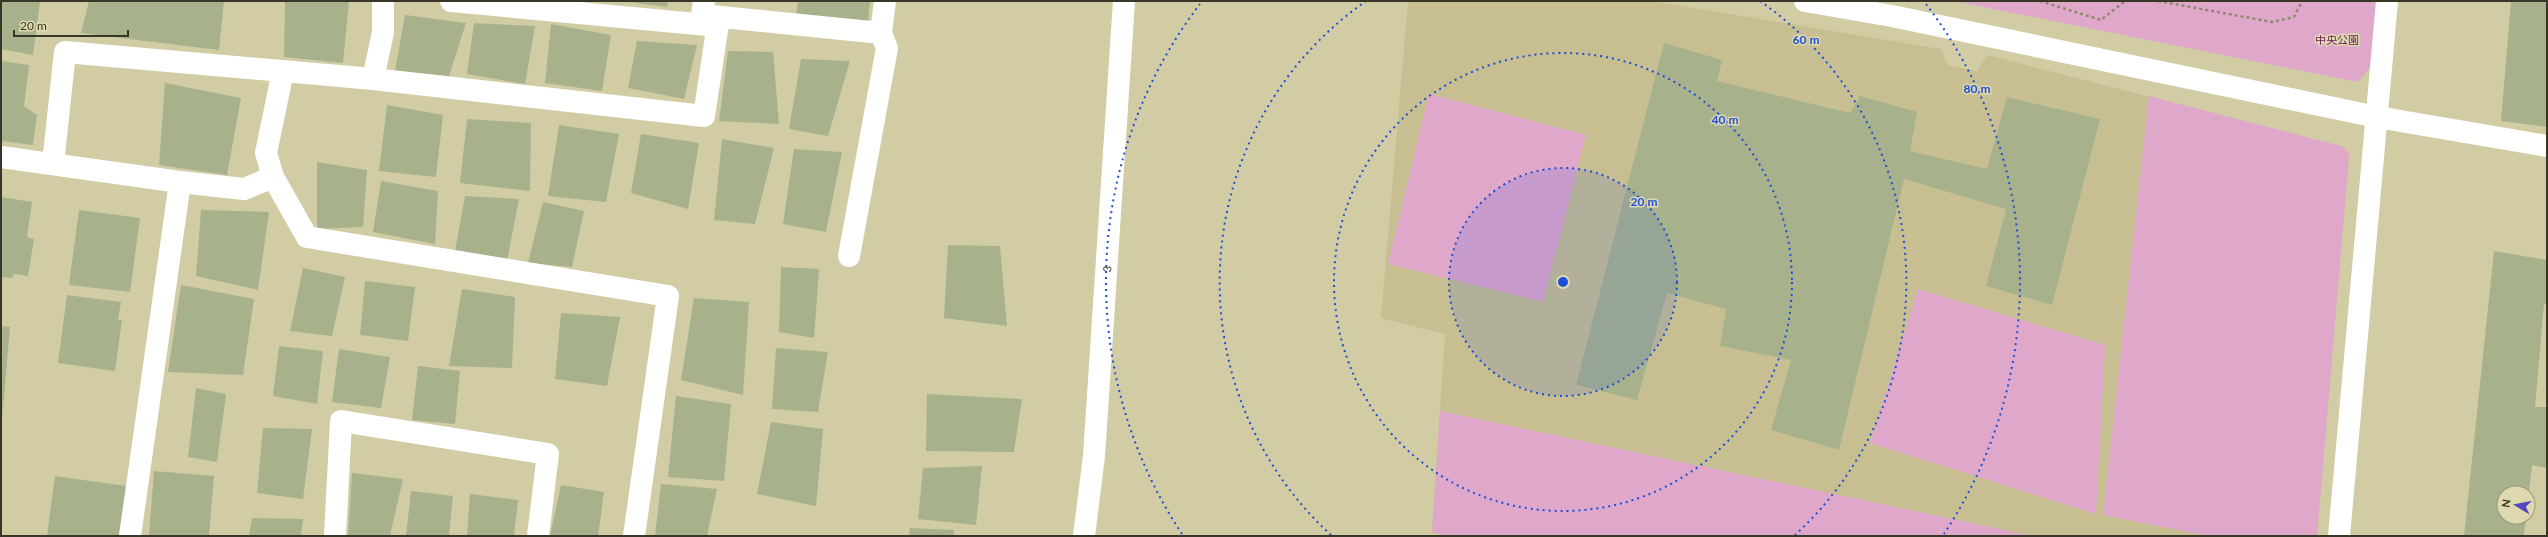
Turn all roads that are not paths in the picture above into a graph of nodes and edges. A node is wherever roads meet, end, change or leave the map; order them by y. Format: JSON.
{"nodes":[{"id":1,"x":383,"y":1,"type":"edge"},
{"id":2,"x":451,"y":1,"type":"edge"},
{"id":3,"x":704,"y":1,"type":"edge"},
{"id":4,"x":885,"y":1,"type":"edge"},
{"id":5,"x":1124,"y":1,"type":"edge"},
{"id":6,"x":1805,"y":1,"type":"edge"},
{"id":7,"x":2387,"y":1,"type":"edge"},
{"id":8,"x":1892,"y":9,"type":"edge"},
{"id":9,"x":719,"y":21,"type":"junction"},
{"id":10,"x":881,"y":33,"type":"junction"},
{"id":11,"x":283,"y":71,"type":"junction"},
{"id":12,"x":373,"y":79,"type":"junction"},
{"id":13,"x":2377,"y":117,"type":"junction"},
{"id":14,"x":2547,"y":146,"type":"edge"},
{"id":15,"x":1,"y":157,"type":"edge"},
{"id":16,"x":53,"y":164,"type":"junction"},
{"id":17,"x":273,"y":177,"type":"junction"},
{"id":18,"x":180,"y":182,"type":"junction"},
{"id":19,"x":849,"y":256,"type":"dead end"},
{"id":20,"x":130,"y":536,"type":"edge"},
{"id":21,"x":335,"y":536,"type":"edge"},
{"id":22,"x":538,"y":536,"type":"edge"},
{"id":23,"x":634,"y":536,"type":"edge"},
{"id":24,"x":1084,"y":536,"type":"edge"},
{"id":25,"x":2339,"y":536,"type":"edge"}],
"edges":[{"from":1,"to":12,"type":"street"},
{"from":2,"to":9,"type":"street"},
{"from":3,"to":9,"type":"street"},
{"from":4,"to":10,"type":"street"},
{"from":5,"to":24,"type":"street","name":"3"},
{"from":6,"to":8,"type":"street"},
{"from":7,"to":13,"type":"street"},
{"from":8,"to":13,"type":"street"},
{"from":9,"to":10,"type":"street"},
{"from":9,"to":12,"type":"street"},
{"from":10,"to":19,"type":"street"},
{"from":11,"to":12,"type":"street"},
{"from":11,"to":16,"type":"street"},
{"from":11,"to":17,"type":"street"},
{"from":13,"to":14,"type":"street"},
{"from":13,"to":25,"type":"street"},
{"from":15,"to":16,"type":"street"},
{"from":16,"to":18,"type":"street"},
{"from":17,"to":18,"type":"street"},
{"from":17,"to":23,"type":"street"},
{"from":18,"to":20,"type":"street"},
{"from":21,"to":22,"type":"street"}]}
